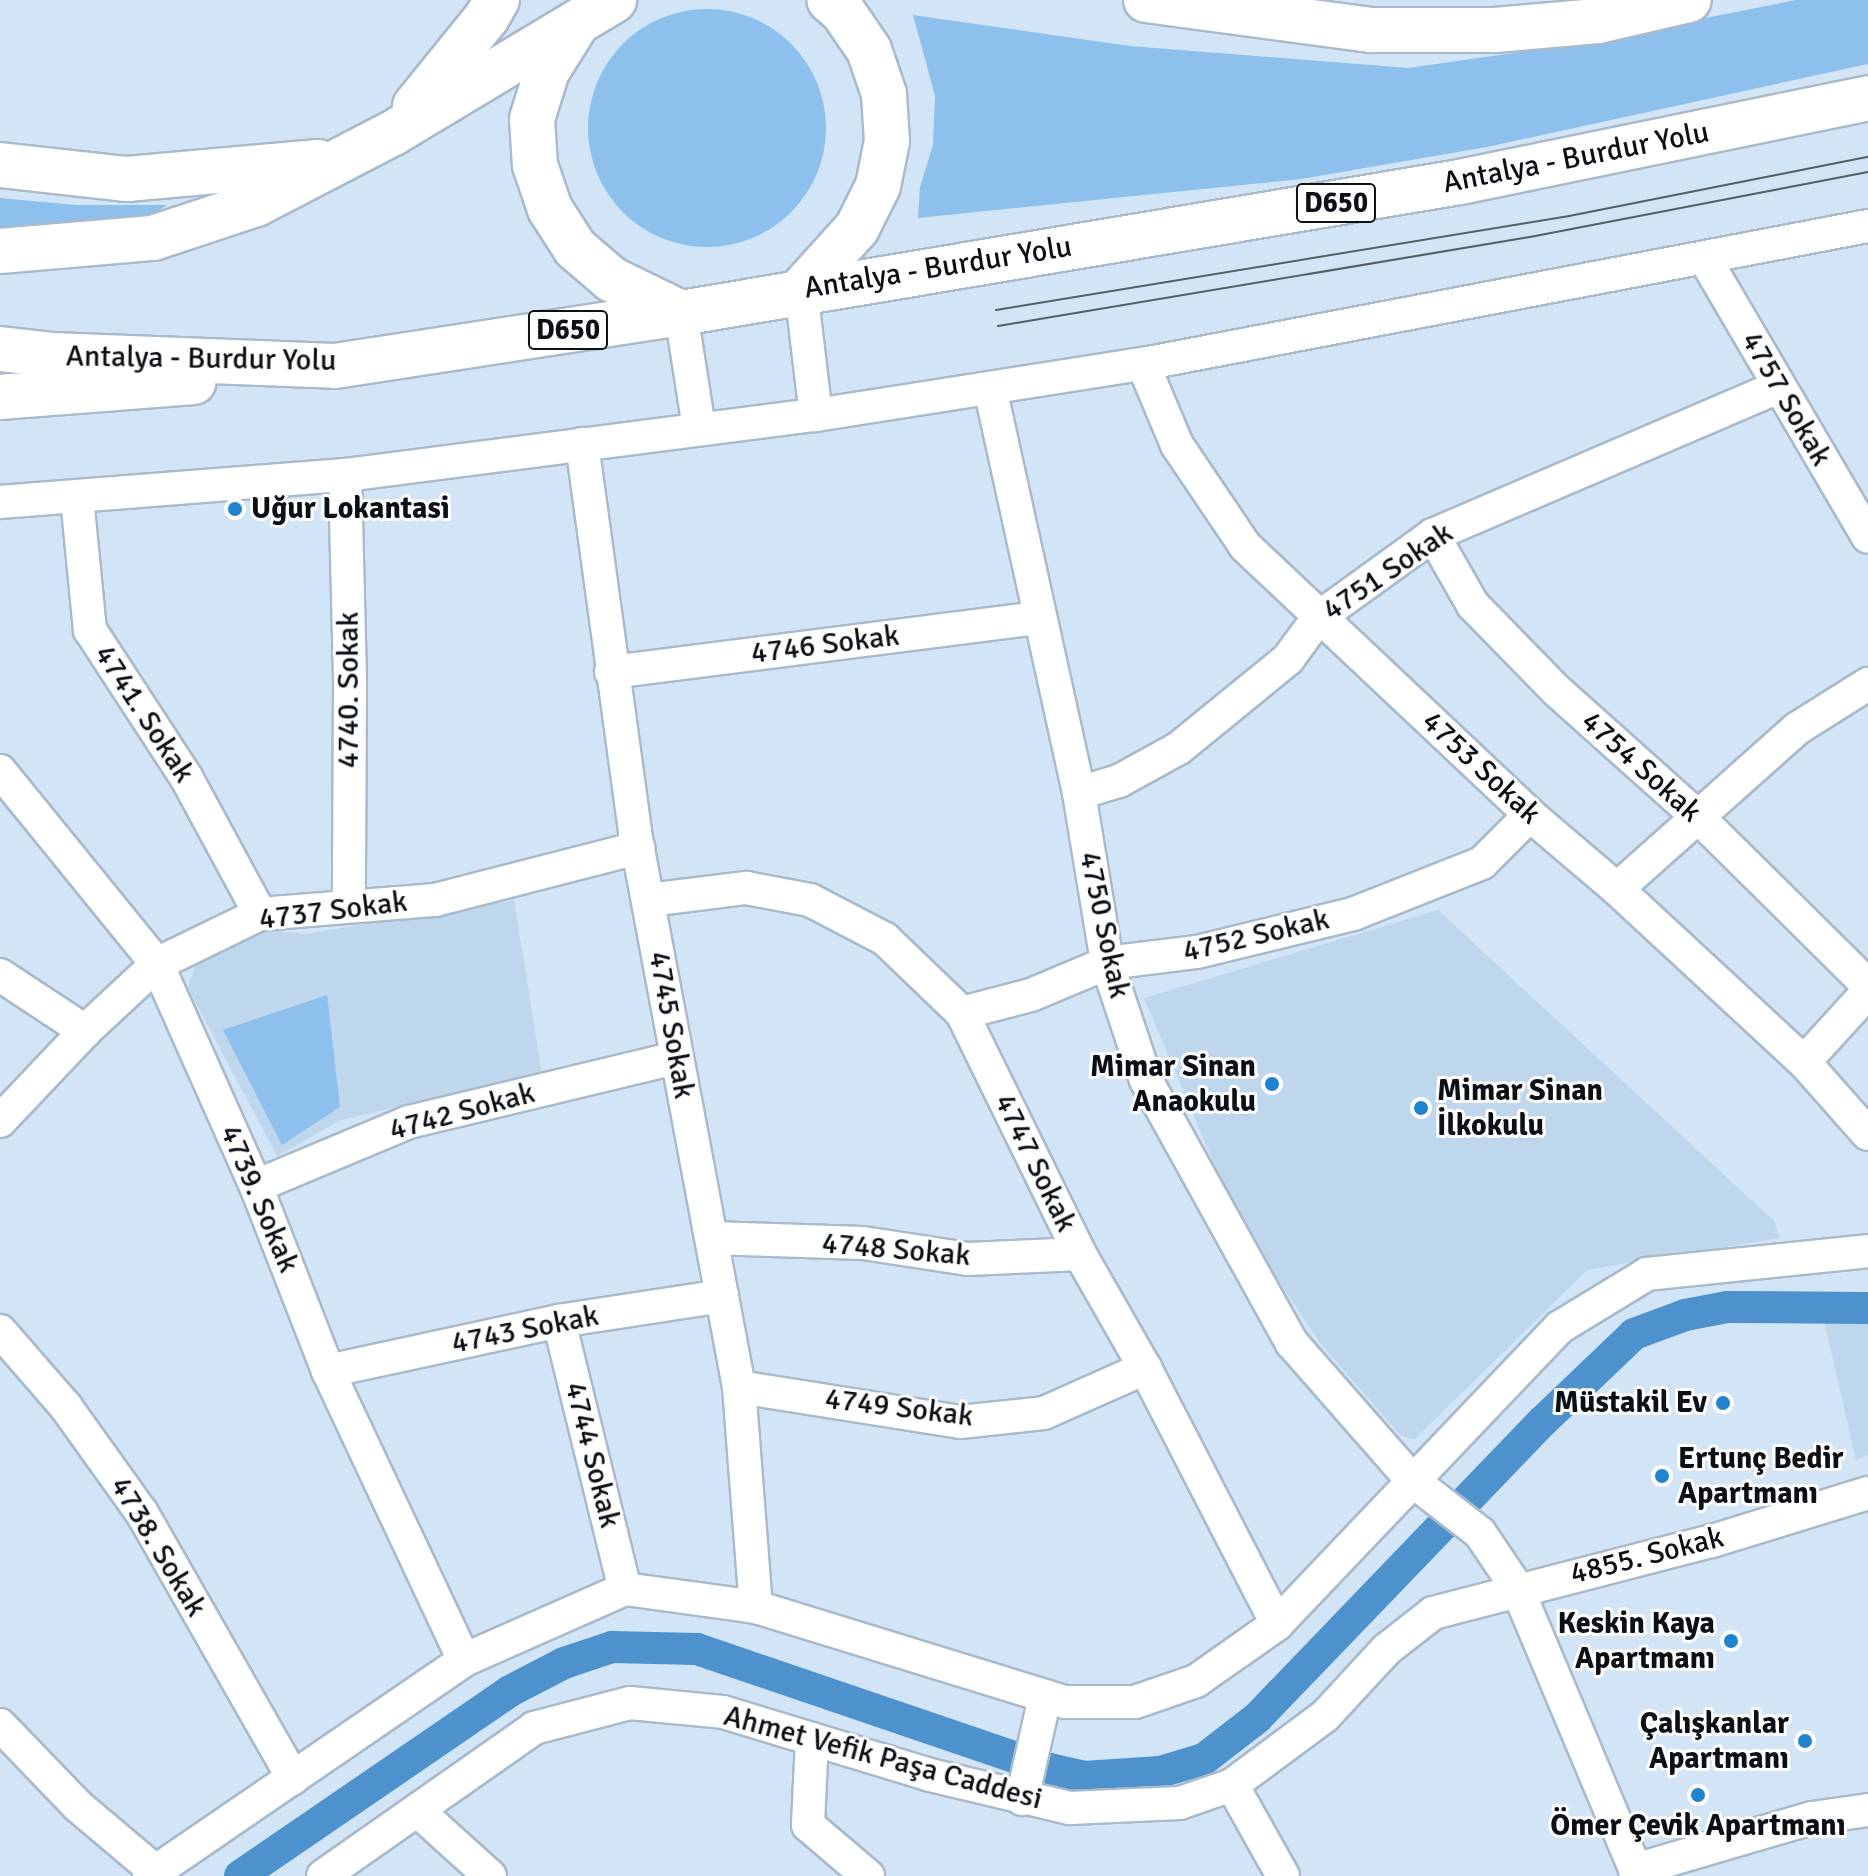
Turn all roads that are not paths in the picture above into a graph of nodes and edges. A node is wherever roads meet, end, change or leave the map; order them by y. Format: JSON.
{"nodes":[{"id":1,"x":497,"y":0,"type":"edge"},
{"id":2,"x":614,"y":0,"type":"edge"},
{"id":3,"x":829,"y":0,"type":"edge"},
{"id":4,"x":1146,"y":0,"type":"edge"},
{"id":5,"x":1689,"y":0,"type":"edge"},
{"id":6,"x":576,"y":11,"type":"edge"},
{"id":7,"x":1868,"y":98,"type":"edge"},
{"id":8,"x":393,"y":133,"type":"junction"},
{"id":9,"x":341,"y":160,"type":"junction"},
{"id":10,"x":0,"y":165,"type":"edge"},
{"id":11,"x":1868,"y":226,"type":"edge"},
{"id":12,"x":0,"y":251,"type":"edge"},
{"id":13,"x":1705,"y":259,"type":"junction"},
{"id":14,"x":801,"y":290,"type":"junction"},
{"id":15,"x":681,"y":313,"type":"junction"},
{"id":16,"x":0,"y":349,"type":"edge"},
{"id":17,"x":1143,"y":364,"type":"junction"},
{"id":18,"x":335,"y":366,"type":"junction"},
{"id":19,"x":1779,"y":387,"type":"junction"},
{"id":20,"x":990,"y":388,"type":"junction"},
{"id":21,"x":0,"y":397,"type":"edge"},
{"id":22,"x":816,"y":415,"type":"junction"},
{"id":23,"x":699,"y":428,"type":"junction"},
{"id":24,"x":582,"y":444,"type":"junction"},
{"id":25,"x":345,"y":475,"type":"junction"},
{"id":26,"x":77,"y":498,"type":"junction"},
{"id":27,"x":0,"y":502,"type":"edge"},
{"id":28,"x":1433,"y":535,"type":"junction"},
{"id":29,"x":1868,"y":537,"type":"edge"},
{"id":30,"x":1039,"y":618,"type":"junction"},
{"id":31,"x":1318,"y":618,"type":"junction"},
{"id":32,"x":611,"y":672,"type":"junction"},
{"id":33,"x":1868,"y":684,"type":"edge"},
{"id":34,"x":0,"y":771,"type":"edge"},
{"id":35,"x":1079,"y":793,"type":"junction"},
{"id":36,"x":1530,"y":815,"type":"junction"},
{"id":37,"x":1697,"y":816,"type":"junction"},
{"id":38,"x":638,"y":848,"type":"junction"},
{"id":39,"x":1617,"y":889,"type":"junction"},
{"id":40,"x":649,"y":900,"type":"junction"},
{"id":41,"x":349,"y":904,"type":"junction"},
{"id":42,"x":260,"y":914,"type":"junction"},
{"id":43,"x":1107,"y":963,"type":"junction"},
{"id":44,"x":157,"y":964,"type":"junction"},
{"id":45,"x":0,"y":975,"type":"edge"},
{"id":46,"x":1868,"y":985,"type":"edge"},
{"id":47,"x":1868,"y":992,"type":"edge"},
{"id":48,"x":962,"y":1013,"type":"junction"},
{"id":49,"x":85,"y":1031,"type":"junction"},
{"id":50,"x":675,"y":1058,"type":"junction"},
{"id":51,"x":1804,"y":1062,"type":"junction"},
{"id":52,"x":0,"y":1121,"type":"edge"},
{"id":53,"x":1868,"y":1134,"type":"edge"},
{"id":54,"x":256,"y":1186,"type":"junction"},
{"id":55,"x":712,"y":1238,"type":"junction"},
{"id":56,"x":1868,"y":1251,"type":"edge"},
{"id":57,"x":1080,"y":1254,"type":"junction"},
{"id":58,"x":722,"y":1296,"type":"junction"},
{"id":59,"x":559,"y":1321,"type":"junction"},
{"id":60,"x":0,"y":1331,"type":"edge"},
{"id":61,"x":1145,"y":1368,"type":"junction"},
{"id":62,"x":328,"y":1371,"type":"junction"},
{"id":63,"x":739,"y":1387,"type":"junction"},
{"id":64,"x":1425,"y":1490,"type":"junction"},
{"id":65,"x":1868,"y":1493,"type":"edge"},
{"id":66,"x":1517,"y":1588,"type":"junction"},
{"id":67,"x":625,"y":1589,"type":"junction"},
{"id":68,"x":756,"y":1607,"type":"junction"},
{"id":69,"x":1277,"y":1624,"type":"junction"},
{"id":70,"x":464,"y":1660,"type":"junction"},
{"id":71,"x":1045,"y":1697,"type":"junction"},
{"id":72,"x":0,"y":1725,"type":"edge"},
{"id":73,"x":812,"y":1739,"type":"junction"},
{"id":74,"x":1028,"y":1774,"type":"junction"},
{"id":75,"x":293,"y":1778,"type":"junction"},
{"id":76,"x":1232,"y":1785,"type":"junction"},
{"id":77,"x":1868,"y":1810,"type":"edge"},
{"id":78,"x":418,"y":1811,"type":"junction"},
{"id":79,"x":1636,"y":1873,"type":"edge"},
{"id":80,"x":152,"y":1874,"type":"edge"},
{"id":81,"x":323,"y":1876,"type":"edge"},
{"id":82,"x":490,"y":1876,"type":"edge"},
{"id":83,"x":868,"y":1876,"type":"edge"},
{"id":84,"x":1283,"y":1876,"type":"edge"}],
"edges":[{"from":1,"to":8,"type":"highway"},
{"from":2,"to":6,"type":"highway"},
{"from":3,"to":14,"type":"highway"},
{"from":4,"to":5,"type":"highway"},
{"from":6,"to":8,"type":"highway"},
{"from":6,"to":15,"type":"highway"},
{"from":7,"to":14,"type":"highway","name":"Antalya - Burdur Yolu","number":"D650"},
{"from":8,"to":9,"type":"highway"},
{"from":9,"to":10,"type":"highway"},
{"from":9,"to":12,"type":"highway"},
{"from":11,"to":13,"type":"street"},
{"from":13,"to":17,"type":"street"},
{"from":13,"to":19,"type":"street","name":"4757 Sokak"},
{"from":14,"to":15,"type":"highway","name":"Antalya - Burdur Yolu","number":"D650"},
{"from":14,"to":22,"type":"street"},
{"from":15,"to":18,"type":"highway","name":"Antalya - Burdur Yolu","number":"D650"},
{"from":15,"to":23,"type":"street"},
{"from":16,"to":18,"type":"highway","name":"Antalya - Burdur Yolu","number":"D650"},
{"from":17,"to":20,"type":"street"},
{"from":17,"to":31,"type":"street","name":"4753 Sokak"},
{"from":18,"to":21,"type":"highway"},
{"from":19,"to":28,"type":"street","name":"4751 Sokak"},
{"from":19,"to":29,"type":"street","name":"4757 Sokak"},
{"from":20,"to":22,"type":"street"},
{"from":20,"to":30,"type":"street","name":"4750 Sokak"},
{"from":22,"to":23,"type":"street"},
{"from":23,"to":24,"type":"street"},
{"from":24,"to":25,"type":"street"},
{"from":24,"to":32,"type":"street","name":"4745 Sokak"},
{"from":25,"to":26,"type":"street"},
{"from":25,"to":41,"type":"street","name":"4740. Sokak"},
{"from":26,"to":27,"type":"street"},
{"from":26,"to":42,"type":"street","name":"4741. Sokak"},
{"from":28,"to":31,"type":"street","name":"4751 Sokak"},
{"from":28,"to":37,"type":"street","name":"4754 Sokak"},
{"from":30,"to":32,"type":"street","name":"4746 Sokak"},
{"from":30,"to":35,"type":"street","name":"4750 Sokak"},
{"from":31,"to":35,"type":"street","name":"4751 Sokak"},
{"from":31,"to":36,"type":"street","name":"4753 Sokak"},
{"from":32,"to":38,"type":"street","name":"4745 Sokak"},
{"from":33,"to":37,"type":"street"},
{"from":34,"to":44,"type":"street","name":"4739. Sokak"},
{"from":35,"to":43,"type":"street","name":"4750 Sokak"},
{"from":36,"to":39,"type":"street","name":"4753 Sokak"},
{"from":36,"to":43,"type":"street","name":"4752 Sokak"},
{"from":37,"to":39,"type":"street"},
{"from":37,"to":46,"type":"street","name":"4754 Sokak"},
{"from":38,"to":40,"type":"street","name":"4745 Sokak"},
{"from":38,"to":41,"type":"street","name":"4737 Sokak"},
{"from":39,"to":51,"type":"street","name":"4753 Sokak"},
{"from":40,"to":48,"type":"street","name":"4747 Sokak"},
{"from":40,"to":50,"type":"street","name":"4745 Sokak"},
{"from":41,"to":42,"type":"street","name":"4737 Sokak"},
{"from":42,"to":44,"type":"street","name":"4737 Sokak"},
{"from":43,"to":48,"type":"street","name":"4752 Sokak"},
{"from":43,"to":64,"type":"street","name":"4750 Sokak"},
{"from":44,"to":49,"type":"street","name":"4737 Sokak"},
{"from":44,"to":54,"type":"street","name":"4739. Sokak"},
{"from":45,"to":49,"type":"street"},
{"from":47,"to":51,"type":"street"},
{"from":48,"to":57,"type":"street","name":"4747 Sokak"},
{"from":49,"to":52,"type":"street","name":"4737 Sokak"},
{"from":50,"to":54,"type":"street","name":"4742 Sokak"},
{"from":50,"to":55,"type":"street","name":"4745 Sokak"},
{"from":51,"to":53,"type":"street","name":"4753 Sokak"},
{"from":54,"to":62,"type":"street","name":"4739. Sokak"},
{"from":55,"to":57,"type":"street","name":"4748 Sokak"},
{"from":55,"to":58,"type":"street","name":"4745 Sokak"},
{"from":56,"to":64,"type":"street"},
{"from":57,"to":61,"type":"street","name":"4747 Sokak"},
{"from":58,"to":59,"type":"street","name":"4743 Sokak"},
{"from":58,"to":63,"type":"street","name":"4745 Sokak"},
{"from":59,"to":62,"type":"street","name":"4743 Sokak"},
{"from":59,"to":67,"type":"street","name":"4744 Sokak"},
{"from":60,"to":75,"type":"street","name":"4738. Sokak"},
{"from":61,"to":63,"type":"street","name":"4749 Sokak"},
{"from":61,"to":69,"type":"street","name":"4747 Sokak"},
{"from":62,"to":70,"type":"street","name":"4739. Sokak"},
{"from":63,"to":68,"type":"street","name":"4745 Sokak"},
{"from":64,"to":66,"type":"street","name":"4750 Sokak"},
{"from":64,"to":69,"type":"street"},
{"from":65,"to":66,"type":"street","name":"4855. Sokak"},
{"from":66,"to":76,"type":"street","name":"Ahmet Vefik Paşa Caddesi"},
{"from":66,"to":79,"type":"street","name":"4750 Sokak"},
{"from":67,"to":68,"type":"street"},
{"from":67,"to":70,"type":"street"},
{"from":68,"to":71,"type":"street"},
{"from":69,"to":71,"type":"street"},
{"from":70,"to":75,"type":"street"},
{"from":71,"to":74,"type":"street"},
{"from":72,"to":80,"type":"street"},
{"from":73,"to":74,"type":"street","name":"Ahmet Vefik Paşa Caddesi"},
{"from":73,"to":78,"type":"street","name":"Ahmet Vefik Paşa Caddesi"},
{"from":73,"to":83,"type":"street"},
{"from":74,"to":76,"type":"street","name":"Ahmet Vefik Paşa Caddesi"},
{"from":75,"to":80,"type":"street"},
{"from":76,"to":84,"type":"street"},
{"from":77,"to":79,"type":"street"},
{"from":78,"to":81,"type":"street","name":"Ahmet Vefik Paşa Caddesi"},
{"from":78,"to":82,"type":"street"}]}
